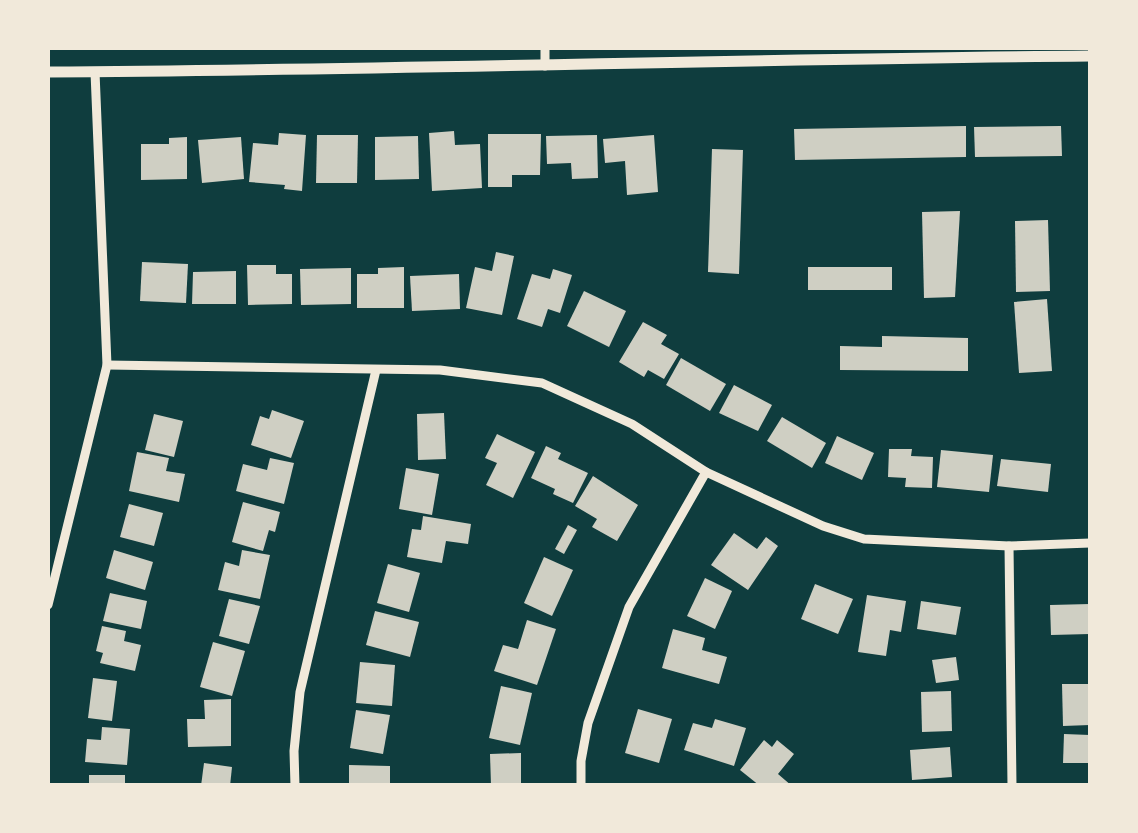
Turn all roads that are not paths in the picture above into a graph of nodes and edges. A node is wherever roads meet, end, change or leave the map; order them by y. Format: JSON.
{"nodes":[{"id":1,"x":546,"y":48,"type":"edge"},
{"id":2,"x":1090,"y":56,"type":"edge"},
{"id":3,"x":545,"y":66,"type":"junction"},
{"id":4,"x":48,"y":72,"type":"edge"},
{"id":5,"x":95,"y":72,"type":"junction"},
{"id":6,"x":108,"y":365,"type":"junction"},
{"id":7,"x":376,"y":370,"type":"junction"},
{"id":8,"x":706,"y":472,"type":"junction"},
{"id":9,"x":1090,"y":542,"type":"edge"},
{"id":10,"x":1009,"y":546,"type":"junction"},
{"id":11,"x":48,"y":605,"type":"edge"},
{"id":12,"x":295,"y":786,"type":"edge"},
{"id":13,"x":580,"y":786,"type":"edge"},
{"id":14,"x":1012,"y":786,"type":"edge"}],
"edges":[{"from":1,"to":3,"type":"street"},
{"from":2,"to":3,"type":"street"},
{"from":3,"to":5,"type":"street"},
{"from":4,"to":5,"type":"street"},
{"from":5,"to":6,"type":"street"},
{"from":6,"to":7,"type":"street"},
{"from":6,"to":11,"type":"street"},
{"from":7,"to":8,"type":"street"},
{"from":7,"to":12,"type":"street"},
{"from":8,"to":10,"type":"street"},
{"from":8,"to":13,"type":"street"},
{"from":9,"to":10,"type":"street"},
{"from":10,"to":14,"type":"street"}]}
